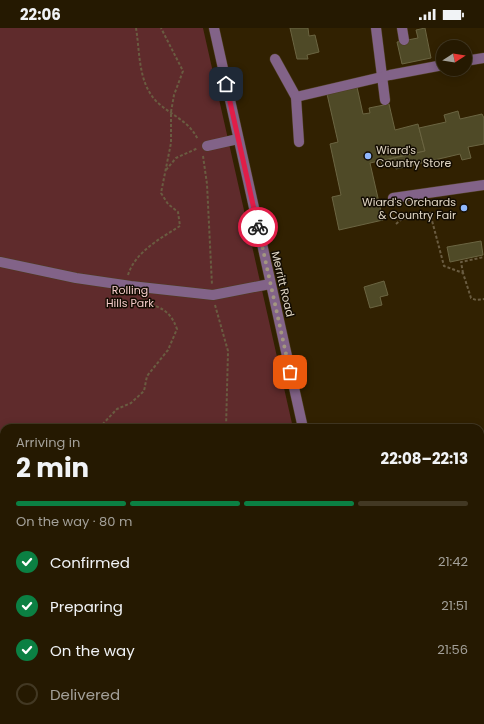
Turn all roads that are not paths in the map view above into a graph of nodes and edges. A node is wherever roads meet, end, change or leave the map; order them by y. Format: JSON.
{"nodes":[{"id":1,"x":214,"y":28,"type":"edge"},
{"id":2,"x":376,"y":28,"type":"edge"},
{"id":3,"x":402,"y":28,"type":"edge"},
{"id":4,"x":404,"y":40,"type":"dead end"},
{"id":5,"x":484,"y":58,"type":"edge"},
{"id":6,"x":275,"y":59,"type":"dead end"},
{"id":7,"x":472,"y":60,"type":"edge"},
{"id":8,"x":436,"y":66,"type":"edge"},
{"id":9,"x":381,"y":77,"type":"junction"},
{"id":10,"x":296,"y":97,"type":"junction"},
{"id":11,"x":385,"y":100,"type":"dead end"},
{"id":12,"x":238,"y":140,"type":"junction"},
{"id":13,"x":299,"y":142,"type":"dead end"},
{"id":14,"x":202,"y":147,"type":"road end"},
{"id":15,"x":484,"y":185,"type":"edge"},
{"id":16,"x":393,"y":198,"type":"dead end"},
{"id":17,"x":0,"y":262,"type":"edge"},
{"id":18,"x":270,"y":284,"type":"junction"},
{"id":19,"x":302,"y":424,"type":"edge"}],
"edges":[{"from":1,"to":12,"type":"street","name":"Merritt Road"},
{"from":2,"to":9,"type":"street"},
{"from":3,"to":4,"type":"street"},
{"from":5,"to":7,"type":"street"},
{"from":6,"to":10,"type":"street"},
{"from":8,"to":9,"type":"street"},
{"from":9,"to":10,"type":"street"},
{"from":9,"to":11,"type":"street"},
{"from":10,"to":13,"type":"street"},
{"from":12,"to":14,"type":"street"},
{"from":12,"to":18,"type":"street","name":"Merritt Road"},
{"from":15,"to":16,"type":"street"},
{"from":17,"to":18,"type":"street"},
{"from":18,"to":19,"type":"street","name":"Merritt Road"}]}
